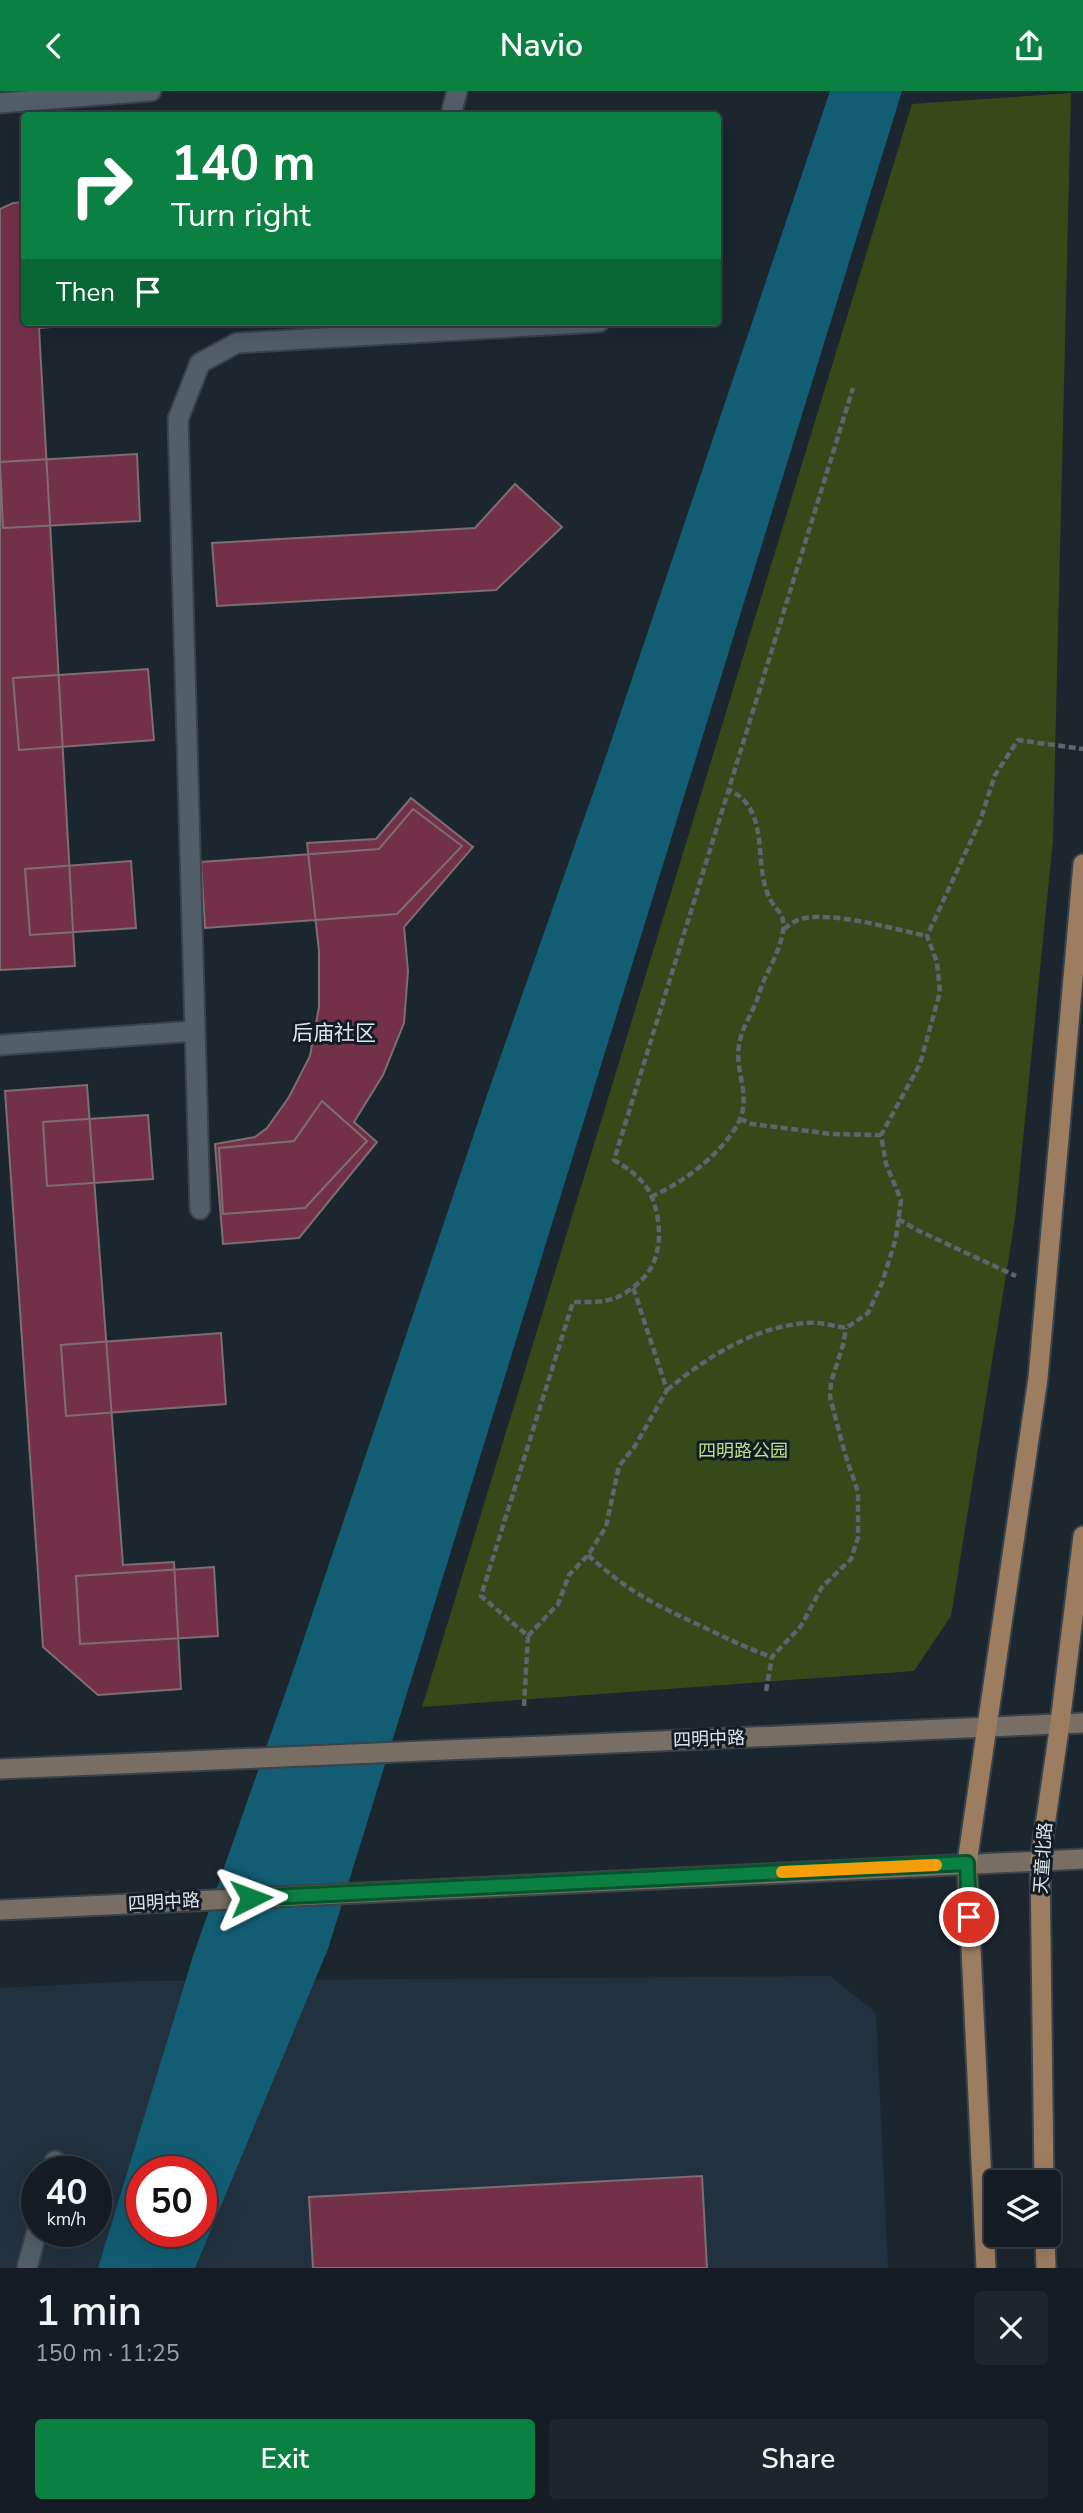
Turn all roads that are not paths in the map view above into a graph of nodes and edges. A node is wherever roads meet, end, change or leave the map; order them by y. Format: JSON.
{"nodes":[{"id":1,"x":151,"y":91,"type":"edge"},
{"id":2,"x":457,"y":91,"type":"edge"},
{"id":3,"x":0,"y":103,"type":"edge"},
{"id":4,"x":452,"y":112,"type":"edge"},
{"id":5,"x":473,"y":326,"type":"edge"},
{"id":6,"x":410,"y":328,"type":"edge"},
{"id":7,"x":1083,"y":865,"type":"edge"},
{"id":8,"x":195,"y":1031,"type":"junction"},
{"id":9,"x":0,"y":1045,"type":"edge"},
{"id":10,"x":200,"y":1209,"type":"dead end"},
{"id":11,"x":1083,"y":1536,"type":"edge"},
{"id":12,"x":1060,"y":1723,"type":"junction"},
{"id":13,"x":1083,"y":1723,"type":"edge"},
{"id":14,"x":986,"y":1727,"type":"junction"},
{"id":15,"x":0,"y":1769,"type":"edge"},
{"id":16,"x":1083,"y":1859,"type":"edge"},
{"id":17,"x":1040,"y":1860,"type":"junction"},
{"id":18,"x":967,"y":1863,"type":"junction"},
{"id":19,"x":0,"y":1910,"type":"edge"},
{"id":20,"x":1044,"y":2170,"type":"edge"},
{"id":21,"x":33,"y":2247,"type":"edge"},
{"id":22,"x":1045,"y":2247,"type":"edge"},
{"id":23,"x":27,"y":2268,"type":"edge"},
{"id":24,"x":986,"y":2268,"type":"edge"},
{"id":25,"x":1046,"y":2268,"type":"edge"}],
"edges":[{"from":1,"to":3,"type":"street"},
{"from":2,"to":4,"type":"street"},
{"from":5,"to":6,"type":"street"},
{"from":6,"to":8,"type":"street"},
{"from":7,"to":14,"type":"main road"},
{"from":8,"to":9,"type":"street"},
{"from":8,"to":10,"type":"street"},
{"from":11,"to":12,"type":"main road","name":"天童北路"},
{"from":12,"to":13,"type":"main road","name":"四明中路"},
{"from":12,"to":14,"type":"main road","name":"四明中路"},
{"from":12,"to":17,"type":"main road","name":"天童北路"},
{"from":14,"to":15,"type":"main road","name":"四明中路"},
{"from":14,"to":18,"type":"main road"},
{"from":16,"to":17,"type":"main road","name":"四明中路"},
{"from":17,"to":18,"type":"main road","name":"四明中路"},
{"from":17,"to":20,"type":"main road","name":"天童北路"},
{"from":18,"to":19,"type":"main road","name":"四明中路"},
{"from":18,"to":24,"type":"main road"},
{"from":21,"to":23,"type":"street"},
{"from":22,"to":25,"type":"main road"}]}
